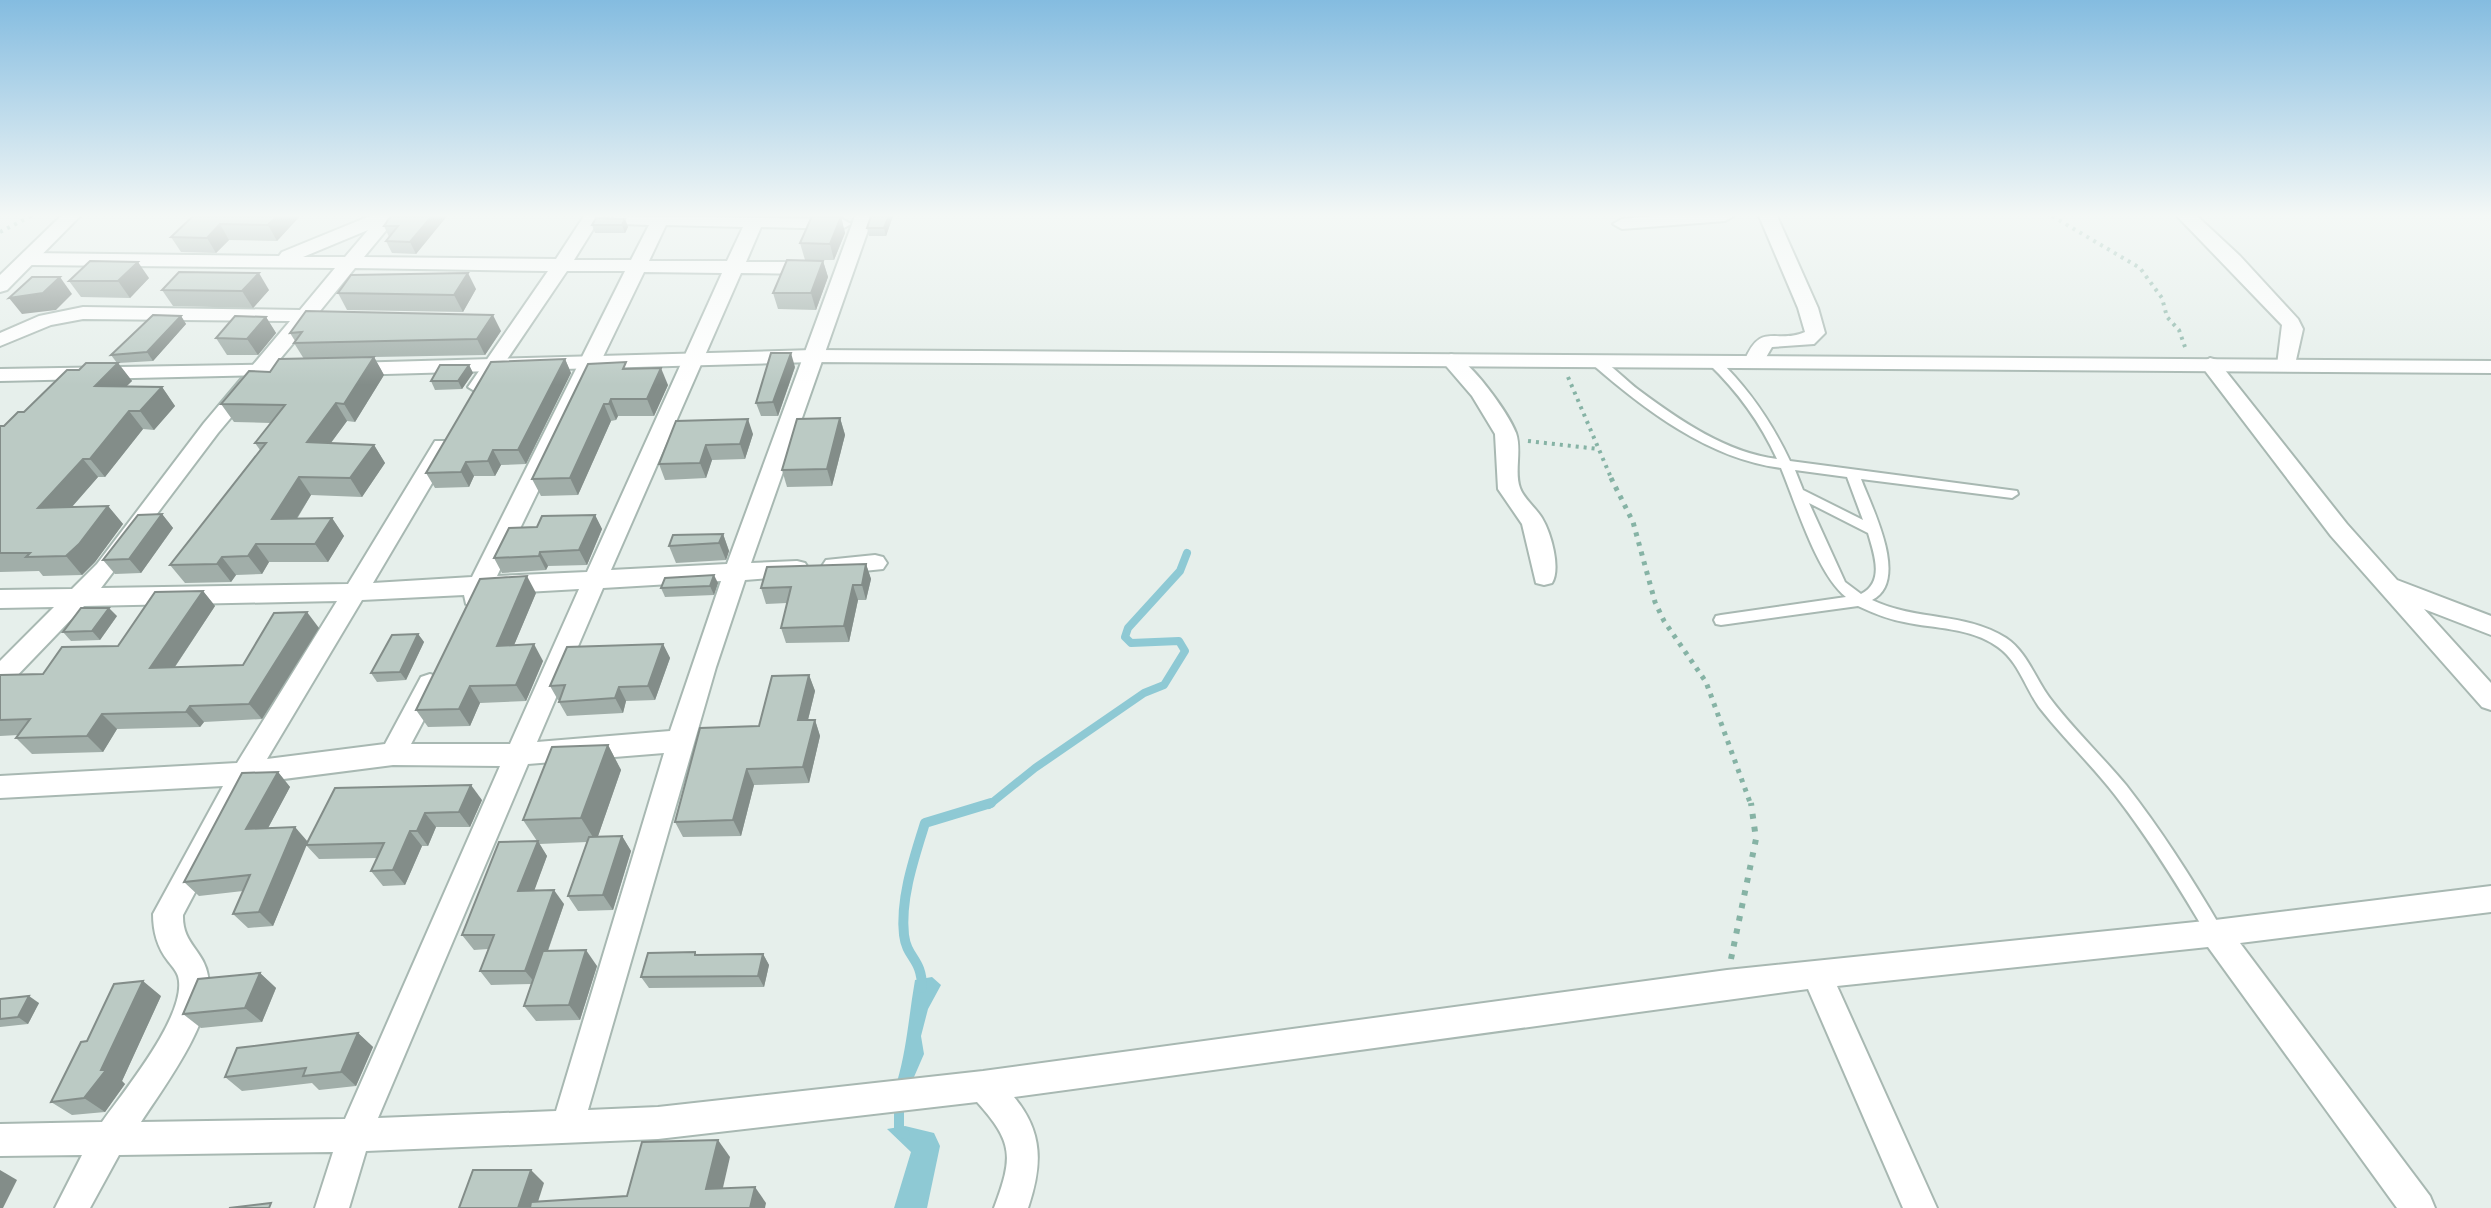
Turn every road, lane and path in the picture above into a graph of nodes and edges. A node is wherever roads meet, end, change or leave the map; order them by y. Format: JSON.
{"nodes":[{"id":1,"x":342,"y":272,"type":"edge"},
{"id":2,"x":558,"y":272,"type":"edge"},
{"id":3,"x":635,"y":272,"type":"edge"},
{"id":4,"x":732,"y":272,"type":"edge"},
{"id":5,"x":842,"y":272,"type":"edge"},
{"id":6,"x":1793,"y":272,"type":"edge"},
{"id":7,"x":2143,"y":272,"type":"edge"},
{"id":8,"x":2244,"y":272,"type":"edge"},
{"id":9,"x":306,"y":316,"type":"junction"},
{"id":10,"x":335,"y":317,"type":"edge"},
{"id":11,"x":495,"y":321,"type":"edge"},
{"id":12,"x":521,"y":322,"type":"junction"},
{"id":13,"x":0,"y":340,"type":"edge"},
{"id":14,"x":813,"y":356,"type":"junction"},
{"id":15,"x":591,"y":360,"type":"junction"},
{"id":16,"x":693,"y":360,"type":"junction"},
{"id":17,"x":1451,"y":360,"type":"junction"},
{"id":18,"x":1565,"y":360,"type":"junction"},
{"id":19,"x":1596,"y":361,"type":"junction"},
{"id":20,"x":1713,"y":361,"type":"junction"},
{"id":21,"x":1754,"y":362,"type":"junction"},
{"id":22,"x":2198,"y":364,"type":"junction"},
{"id":23,"x":491,"y":365,"type":"junction"},
{"id":24,"x":2287,"y":365,"type":"junction"},
{"id":25,"x":2491,"y":367,"type":"edge"},
{"id":26,"x":259,"y":371,"type":"junction"},
{"id":27,"x":0,"y":375,"type":"edge"},
{"id":28,"x":468,"y":405,"type":"edge"},
{"id":29,"x":453,"y":431,"type":"edge"},
{"id":30,"x":1507,"y":441,"type":"junction"},
{"id":31,"x":1598,"y":449,"type":"junction"},
{"id":32,"x":1787,"y":465,"type":"junction"},
{"id":33,"x":1852,"y":473,"type":"junction"},
{"id":34,"x":1799,"y":493,"type":"junction"},
{"id":35,"x":2012,"y":494,"type":"dead end"},
{"id":36,"x":1872,"y":530,"type":"junction"},
{"id":37,"x":875,"y":563,"type":"dead end"},
{"id":38,"x":736,"y":573,"type":"junction"},
{"id":39,"x":1544,"y":577,"type":"dead end"},
{"id":40,"x":595,"y":579,"type":"junction"},
{"id":41,"x":2387,"y":585,"type":"junction"},
{"id":42,"x":479,"y":587,"type":"junction"},
{"id":43,"x":357,"y":592,"type":"junction"},
{"id":44,"x":82,"y":596,"type":"junction"},
{"id":45,"x":0,"y":599,"type":"edge"},
{"id":46,"x":1856,"y":601,"type":"junction"},
{"id":47,"x":1721,"y":620,"type":"dead end"},
{"id":48,"x":462,"y":623,"type":"edge"},
{"id":49,"x":2491,"y":626,"type":"edge"},
{"id":50,"x":443,"y":660,"type":"edge"},
{"id":51,"x":0,"y":677,"type":"edge"},
{"id":52,"x":2491,"y":700,"type":"edge"},
{"id":53,"x":681,"y":741,"type":"junction"},
{"id":54,"x":393,"y":754,"type":"junction"},
{"id":55,"x":521,"y":754,"type":"junction"},
{"id":56,"x":244,"y":773,"type":"junction"},
{"id":57,"x":0,"y":787,"type":"edge"},
{"id":58,"x":2491,"y":899,"type":"edge"},
{"id":59,"x":2215,"y":933,"type":"junction"},
{"id":60,"x":1816,"y":973,"type":"junction"},
{"id":61,"x":1727,"y":984,"type":"junction"},
{"id":62,"x":983,"y":1086,"type":"junction"},
{"id":63,"x":568,"y":1125,"type":"junction"},
{"id":64,"x":354,"y":1135,"type":"junction"},
{"id":65,"x":109,"y":1139,"type":"junction"},
{"id":66,"x":0,"y":1140,"type":"edge"},
{"id":67,"x":72,"y":1208,"type":"edge"},
{"id":68,"x":332,"y":1208,"type":"edge"},
{"id":69,"x":1011,"y":1208,"type":"edge"},
{"id":70,"x":1920,"y":1208,"type":"edge"},
{"id":71,"x":2418,"y":1208,"type":"edge"}],
"edges":[{"from":1,"to":9,"type":"street"},
{"from":2,"to":12,"type":"street"},
{"from":3,"to":15,"type":"street"},
{"from":4,"to":16,"type":"street"},
{"from":5,"to":14,"type":"street"},
{"from":6,"to":21,"type":"street"},
{"from":7,"to":22,"type":"path"},
{"from":8,"to":24,"type":"street"},
{"from":9,"to":10,"type":"street"},
{"from":9,"to":13,"type":"street"},
{"from":9,"to":26,"type":"street"},
{"from":11,"to":12,"type":"street"},
{"from":12,"to":23,"type":"street"},
{"from":14,"to":16,"type":"street"},
{"from":14,"to":17,"type":"street"},
{"from":14,"to":38,"type":"street"},
{"from":15,"to":16,"type":"street"},
{"from":15,"to":23,"type":"street"},
{"from":15,"to":42,"type":"street"},
{"from":16,"to":40,"type":"street"},
{"from":17,"to":18,"type":"street"},
{"from":17,"to":30,"type":"street"},
{"from":18,"to":19,"type":"street"},
{"from":18,"to":31,"type":"path"},
{"from":19,"to":20,"type":"street"},
{"from":19,"to":32,"type":"lane"},
{"from":20,"to":21,"type":"street"},
{"from":20,"to":32,"type":"lane"},
{"from":21,"to":22,"type":"street"},
{"from":22,"to":24,"type":"street"},
{"from":22,"to":41,"type":"street"},
{"from":23,"to":26,"type":"street"},
{"from":23,"to":28,"type":"street"},
{"from":24,"to":25,"type":"street"},
{"from":26,"to":27,"type":"street"},
{"from":26,"to":44,"type":"street"},
{"from":29,"to":43,"type":"street"},
{"from":30,"to":31,"type":"path"},
{"from":30,"to":39,"type":"street"},
{"from":31,"to":61,"type":"path"},
{"from":32,"to":33,"type":"lane"},
{"from":32,"to":34,"type":"lane"},
{"from":33,"to":35,"type":"lane"},
{"from":33,"to":36,"type":"lane"},
{"from":34,"to":36,"type":"lane"},
{"from":34,"to":46,"type":"lane"},
{"from":36,"to":46,"type":"lane"},
{"from":37,"to":38,"type":"street"},
{"from":38,"to":40,"type":"street"},
{"from":38,"to":53,"type":"street"},
{"from":40,"to":42,"type":"street"},
{"from":40,"to":55,"type":"street"},
{"from":41,"to":49,"type":"street"},
{"from":41,"to":52,"type":"street"},
{"from":42,"to":43,"type":"street"},
{"from":42,"to":48,"type":"street"},
{"from":43,"to":44,"type":"street"},
{"from":43,"to":56,"type":"street"},
{"from":44,"to":45,"type":"street"},
{"from":44,"to":51,"type":"street"},
{"from":46,"to":47,"type":"lane"},
{"from":46,"to":59,"type":"lane"},
{"from":50,"to":54,"type":"street"},
{"from":53,"to":55,"type":"street"},
{"from":53,"to":63,"type":"street"},
{"from":54,"to":55,"type":"street"},
{"from":54,"to":56,"type":"street"},
{"from":55,"to":64,"type":"street"},
{"from":56,"to":57,"type":"street"},
{"from":56,"to":65,"type":"street"},
{"from":58,"to":59,"type":"street"},
{"from":59,"to":60,"type":"street"},
{"from":59,"to":71,"type":"street"},
{"from":60,"to":61,"type":"street"},
{"from":60,"to":70,"type":"street"},
{"from":61,"to":62,"type":"street"},
{"from":62,"to":63,"type":"street"},
{"from":62,"to":69,"type":"street"},
{"from":63,"to":64,"type":"street"},
{"from":64,"to":65,"type":"street"},
{"from":64,"to":68,"type":"street"},
{"from":65,"to":66,"type":"street"},
{"from":65,"to":67,"type":"street"}]}
